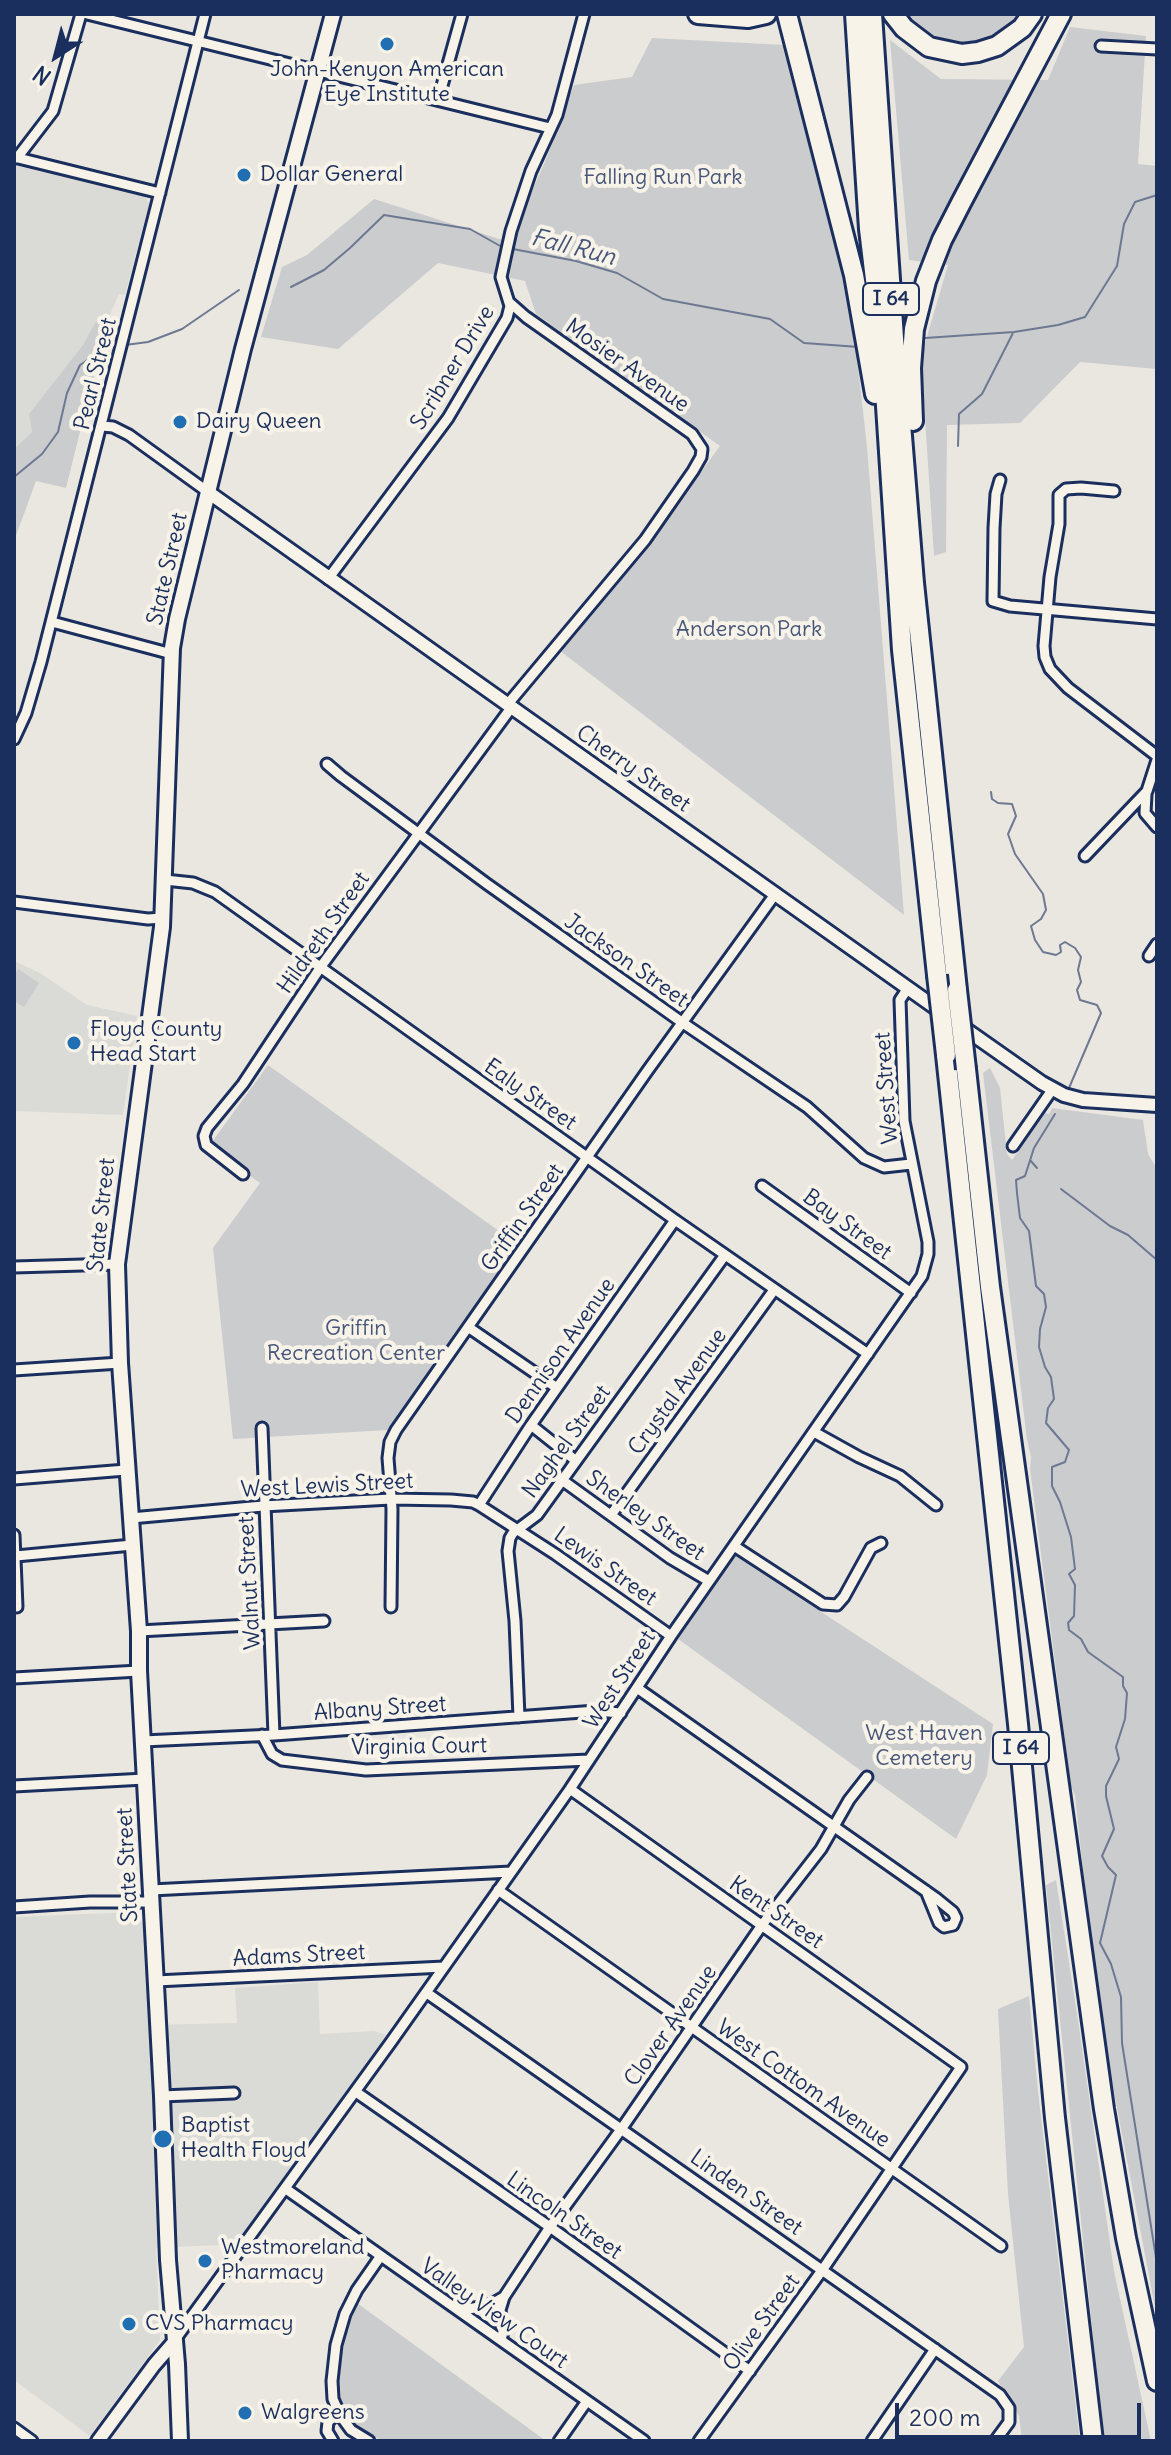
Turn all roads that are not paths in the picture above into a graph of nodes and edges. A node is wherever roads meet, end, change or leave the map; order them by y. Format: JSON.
{"nodes":[{"id":1,"x":84,"y":14,"type":"edge"},
{"id":2,"x":205,"y":14,"type":"edge"},
{"id":3,"x":333,"y":14,"type":"edge"},
{"id":4,"x":462,"y":14,"type":"edge"},
{"id":5,"x":584,"y":14,"type":"edge"},
{"id":6,"x":698,"y":14,"type":"edge"},
{"id":7,"x":766,"y":14,"type":"edge"},
{"id":8,"x":787,"y":14,"type":"edge"},
{"id":9,"x":855,"y":14,"type":"edge"},
{"id":10,"x":870,"y":14,"type":"edge"},
{"id":11,"x":893,"y":14,"type":"edge"},
{"id":12,"x":1032,"y":14,"type":"edge"},
{"id":13,"x":1061,"y":14,"type":"edge"},
{"id":14,"x":198,"y":42,"type":"junction"},
{"id":15,"x":1101,"y":46,"type":"dead end"},
{"id":16,"x":1157,"y":49,"type":"edge"},
{"id":17,"x":318,"y":70,"type":"junction"},
{"id":18,"x":438,"y":100,"type":"junction"},
{"id":19,"x":550,"y":128,"type":"junction"},
{"id":20,"x":15,"y":157,"type":"edge"},
{"id":21,"x":160,"y":193,"type":"junction"},
{"id":22,"x":509,"y":302,"type":"junction"},
{"id":23,"x":884,"y":379,"type":"junction"},
{"id":24,"x":102,"y":426,"type":"junction"},
{"id":25,"x":693,"y":471,"type":"joint"},
{"id":26,"x":1000,"y":480,"type":"dead end"},
{"id":27,"x":892,"y":491,"type":"junction"},
{"id":28,"x":1114,"y":491,"type":"dead end"},
{"id":29,"x":208,"y":492,"type":"junction"},
{"id":30,"x":328,"y":579,"type":"junction"},
{"id":31,"x":914,"y":583,"type":"junction"},
{"id":32,"x":1048,"y":609,"type":"junction"},
{"id":33,"x":1157,"y":619,"type":"edge"},
{"id":34,"x":52,"y":622,"type":"junction"},
{"id":35,"x":172,"y":654,"type":"junction"},
{"id":36,"x":509,"y":707,"type":"junction"},
{"id":37,"x":14,"y":739,"type":"edge"},
{"id":38,"x":1157,"y":758,"type":"edge"},
{"id":39,"x":327,"y":764,"type":"dead end"},
{"id":40,"x":1147,"y":791,"type":"junction"},
{"id":41,"x":1157,"y":827,"type":"edge"},
{"id":42,"x":417,"y":833,"type":"junction"},
{"id":43,"x":1085,"y":856,"type":"dead end"},
{"id":44,"x":165,"y":880,"type":"junction"},
{"id":45,"x":776,"y":893,"type":"junction"},
{"id":46,"x":14,"y":902,"type":"edge"},
{"id":47,"x":162,"y":918,"type":"junction"},
{"id":48,"x":1157,"y":944,"type":"edge"},
{"id":49,"x":1149,"y":956,"type":"dead end"},
{"id":50,"x":320,"y":968,"type":"junction"},
{"id":51,"x":908,"y":988,"type":"junction"},
{"id":52,"x":683,"y":1023,"type":"junction"},
{"id":53,"x":1052,"y":1090,"type":"junction"},
{"id":54,"x":1157,"y":1105,"type":"edge"},
{"id":55,"x":1013,"y":1146,"type":"dead end"},
{"id":56,"x":588,"y":1158,"type":"junction"},
{"id":57,"x":911,"y":1164,"type":"junction"},
{"id":58,"x":243,"y":1174,"type":"dead end"},
{"id":59,"x":762,"y":1186,"type":"dead end"},
{"id":60,"x":675,"y":1220,"type":"junction"},
{"id":61,"x":725,"y":1255,"type":"junction"},
{"id":62,"x":117,"y":1264,"type":"junction"},
{"id":63,"x":14,"y":1267,"type":"edge"},
{"id":64,"x":774,"y":1290,"type":"junction"},
{"id":65,"x":911,"y":1293,"type":"junction"},
{"id":66,"x":468,"y":1327,"type":"junction"},
{"id":67,"x":868,"y":1354,"type":"junction"},
{"id":68,"x":120,"y":1363,"type":"junction"},
{"id":69,"x":14,"y":1370,"type":"edge"},
{"id":70,"x":557,"y":1388,"type":"junction"},
{"id":71,"x":531,"y":1425,"type":"junction"},
{"id":72,"x":262,"y":1428,"type":"dead end"},
{"id":73,"x":814,"y":1432,"type":"junction"},
{"id":74,"x":575,"y":1460,"type":"junction"},
{"id":75,"x":126,"y":1470,"type":"junction"},
{"id":76,"x":14,"y":1479,"type":"edge"},
{"id":77,"x":562,"y":1480,"type":"junction"},
{"id":78,"x":391,"y":1499,"type":"junction"},
{"id":79,"x":479,"y":1505,"type":"junction"},
{"id":80,"x":936,"y":1505,"type":"dead end"},
{"id":81,"x":263,"y":1506,"type":"junction"},
{"id":82,"x":611,"y":1515,"type":"junction"},
{"id":83,"x":131,"y":1518,"type":"junction"},
{"id":84,"x":518,"y":1530,"type":"junction"},
{"id":85,"x":14,"y":1535,"type":"edge"},
{"id":86,"x":881,"y":1543,"type":"dead end"},
{"id":87,"x":132,"y":1545,"type":"junction"},
{"id":88,"x":734,"y":1546,"type":"junction"},
{"id":89,"x":16,"y":1556,"type":"edge"},
{"id":90,"x":709,"y":1581,"type":"junction"},
{"id":91,"x":15,"y":1585,"type":"edge"},
{"id":92,"x":17,"y":1607,"type":"dead end"},
{"id":93,"x":391,"y":1607,"type":"dead end"},
{"id":94,"x":324,"y":1621,"type":"dead end"},
{"id":95,"x":270,"y":1624,"type":"junction"},
{"id":96,"x":139,"y":1631,"type":"junction"},
{"id":97,"x":671,"y":1636,"type":"junction"},
{"id":98,"x":139,"y":1671,"type":"junction"},
{"id":99,"x":14,"y":1678,"type":"edge"},
{"id":100,"x":637,"y":1688,"type":"junction"},
{"id":101,"x":621,"y":1713,"type":"junction"},
{"id":102,"x":519,"y":1717,"type":"junction"},
{"id":103,"x":262,"y":1735,"type":"junction"},
{"id":104,"x":274,"y":1735,"type":"junction"},
{"id":105,"x":143,"y":1741,"type":"junction"},
{"id":106,"x":589,"y":1760,"type":"junction"},
{"id":107,"x":867,"y":1777,"type":"dead end"},
{"id":108,"x":145,"y":1779,"type":"junction"},
{"id":109,"x":14,"y":1786,"type":"edge"},
{"id":110,"x":570,"y":1789,"type":"junction"},
{"id":111,"x":833,"y":1826,"type":"junction"},
{"id":112,"x":511,"y":1872,"type":"junction"},
{"id":113,"x":498,"y":1890,"type":"junction"},
{"id":114,"x":926,"y":1891,"type":"dead end"},
{"id":115,"x":152,"y":1896,"type":"junction"},
{"id":116,"x":14,"y":1907,"type":"edge"},
{"id":117,"x":762,"y":1925,"type":"junction"},
{"id":118,"x":444,"y":1967,"type":"junction"},
{"id":119,"x":156,"y":1981,"type":"junction"},
{"id":120,"x":427,"y":1993,"type":"junction"},
{"id":121,"x":692,"y":2028,"type":"junction"},
{"id":122,"x":961,"y":2067,"type":"joint"},
{"id":123,"x":356,"y":2092,"type":"junction"},
{"id":124,"x":234,"y":2093,"type":"dead end"},
{"id":125,"x":162,"y":2096,"type":"junction"},
{"id":126,"x":622,"y":2128,"type":"junction"},
{"id":127,"x":891,"y":2169,"type":"junction"},
{"id":128,"x":286,"y":2189,"type":"junction"},
{"id":129,"x":550,"y":2227,"type":"junction"},
{"id":130,"x":1001,"y":2246,"type":"dead end"},
{"id":131,"x":380,"y":2257,"type":"junction"},
{"id":132,"x":823,"y":2269,"type":"junction"},
{"id":133,"x":504,"y":2297,"type":"junction"},
{"id":134,"x":460,"y":2311,"type":"junction"},
{"id":135,"x":501,"y":2340,"type":"junction"},
{"id":136,"x":174,"y":2342,"type":"junction"},
{"id":137,"x":935,"y":2349,"type":"junction"},
{"id":138,"x":750,"y":2371,"type":"junction"},
{"id":139,"x":1157,"y":2381,"type":"edge"},
{"id":140,"x":587,"y":2401,"type":"junction"},
{"id":141,"x":338,"y":2412,"type":"junction"},
{"id":142,"x":14,"y":2428,"type":"edge"},
{"id":143,"x":362,"y":2440,"type":"edge"},
{"id":144,"x":32,"y":2441,"type":"edge"},
{"id":145,"x":98,"y":2441,"type":"edge"},
{"id":146,"x":180,"y":2441,"type":"edge"},
{"id":147,"x":333,"y":2441,"type":"edge"},
{"id":148,"x":559,"y":2441,"type":"edge"},
{"id":149,"x":644,"y":2441,"type":"edge"},
{"id":150,"x":699,"y":2441,"type":"edge"},
{"id":151,"x":872,"y":2441,"type":"edge"},
{"id":152,"x":995,"y":2441,"type":"edge"},
{"id":153,"x":1093,"y":2441,"type":"edge"}],
"edges":[{"from":1,"to":14,"type":"street"},
{"from":1,"to":20,"type":"street"},
{"from":2,"to":14,"type":"street","name":"Pearl Street"},
{"from":3,"to":17,"type":"main road","name":"State Street"},
{"from":4,"to":18,"type":"street"},
{"from":5,"to":19,"type":"street","name":"Scribner Drive"},
{"from":6,"to":7,"type":"highway"},
{"from":8,"to":27,"type":"highway"},
{"from":9,"to":23,"type":"highway","number":"I 64"},
{"from":10,"to":23,"type":"highway"},
{"from":10,"to":31,"type":"highway","number":"I 64"},
{"from":11,"to":12,"type":"highway"},
{"from":13,"to":31,"type":"highway"},
{"from":14,"to":17,"type":"street"},
{"from":14,"to":21,"type":"street","name":"Pearl Street"},
{"from":15,"to":16,"type":"street"},
{"from":17,"to":18,"type":"street"},
{"from":17,"to":29,"type":"main road","name":"State Street"},
{"from":18,"to":19,"type":"street"},
{"from":19,"to":22,"type":"street","name":"Scribner Drive"},
{"from":20,"to":21,"type":"street"},
{"from":21,"to":24,"type":"street","name":"Pearl Street"},
{"from":22,"to":25,"type":"street","name":"Mosier Avenue"},
{"from":22,"to":30,"type":"street","name":"Scribner Drive"},
{"from":23,"to":27,"type":"highway","number":"I 64"},
{"from":24,"to":29,"type":"street","name":"Cherry Street"},
{"from":24,"to":34,"type":"street","name":"Pearl Street"},
{"from":25,"to":36,"type":"street","name":"Hildreth Street"},
{"from":26,"to":32,"type":"street"},
{"from":27,"to":153,"type":"highway","number":"I 64","bridge":true},
{"from":28,"to":32,"type":"street"},
{"from":29,"to":30,"type":"street","name":"Cherry Street"},
{"from":29,"to":35,"type":"main road","name":"State Street"},
{"from":30,"to":36,"type":"street","name":"Cherry Street"},
{"from":31,"to":139,"type":"highway","number":"I 64","bridge":true},
{"from":32,"to":33,"type":"street"},
{"from":32,"to":38,"type":"street"},
{"from":34,"to":35,"type":"street"},
{"from":34,"to":37,"type":"street","name":"Pearl Street"},
{"from":35,"to":44,"type":"main road","name":"State Street"},
{"from":36,"to":42,"type":"street","name":"Hildreth Street"},
{"from":36,"to":45,"type":"street","name":"Cherry Street"},
{"from":38,"to":40,"type":"street"},
{"from":39,"to":42,"type":"street","name":"Jackson Street"},
{"from":40,"to":41,"type":"street"},
{"from":40,"to":43,"type":"street"},
{"from":42,"to":50,"type":"street","name":"Hildreth Street"},
{"from":42,"to":52,"type":"street","name":"Jackson Street"},
{"from":44,"to":47,"type":"main road","name":"State Street"},
{"from":44,"to":50,"type":"street","name":"Ealy Street"},
{"from":45,"to":51,"type":"street","name":"Cherry Street"},
{"from":45,"to":52,"type":"street","name":"Griffin Street"},
{"from":46,"to":47,"type":"street"},
{"from":47,"to":62,"type":"main road","name":"State Street"},
{"from":48,"to":49,"type":"street"},
{"from":50,"to":56,"type":"street","name":"Ealy Street"},
{"from":50,"to":58,"type":"street","name":"Hildreth Street"},
{"from":51,"to":53,"type":"street","name":"Cherry Street"},
{"from":51,"to":57,"type":"street","name":"West Street"},
{"from":52,"to":56,"type":"street","name":"Griffin Street"},
{"from":52,"to":57,"type":"street","name":"Jackson Street"},
{"from":53,"to":54,"type":"street","name":"Cherry Street"},
{"from":53,"to":55,"type":"street"},
{"from":56,"to":60,"type":"street","name":"Ealy Street"},
{"from":56,"to":66,"type":"street","name":"Griffin Street"},
{"from":57,"to":65,"type":"street","name":"West Street"},
{"from":59,"to":65,"type":"street","name":"Bay Street"},
{"from":60,"to":61,"type":"street","name":"Ealy Street"},
{"from":60,"to":70,"type":"street","name":"Dennison Avenue"},
{"from":61,"to":64,"type":"street","name":"Ealy Street"},
{"from":61,"to":74,"type":"street","name":"Naghel Street"},
{"from":62,"to":63,"type":"street"},
{"from":62,"to":68,"type":"main road","name":"State Street"},
{"from":64,"to":67,"type":"street","name":"Ealy Street"},
{"from":64,"to":82,"type":"street","name":"Crystal Avenue"},
{"from":65,"to":67,"type":"street","name":"West Street"},
{"from":66,"to":70,"type":"street"},
{"from":66,"to":78,"type":"street","name":"Griffin Street"},
{"from":67,"to":73,"type":"street","name":"West Street"},
{"from":68,"to":69,"type":"street"},
{"from":68,"to":75,"type":"main road","name":"State Street"},
{"from":70,"to":71,"type":"street","name":"Dennison Avenue"},
{"from":71,"to":74,"type":"street"},
{"from":71,"to":79,"type":"street","name":"Dennison Avenue"},
{"from":72,"to":81,"type":"street","name":"Walnut Street"},
{"from":73,"to":80,"type":"street"},
{"from":73,"to":88,"type":"street","name":"West Street"},
{"from":74,"to":77,"type":"street","name":"Naghel Street"},
{"from":75,"to":76,"type":"street"},
{"from":75,"to":83,"type":"main road","name":"State Street"},
{"from":77,"to":82,"type":"street","name":"Sherley Street"},
{"from":77,"to":84,"type":"street","name":"Naghel Street"},
{"from":78,"to":79,"type":"street","name":"West Lewis Street"},
{"from":78,"to":81,"type":"street","name":"West Lewis Street"},
{"from":78,"to":93,"type":"street"},
{"from":79,"to":84,"type":"street","name":"West Lewis Street"},
{"from":81,"to":83,"type":"street","name":"West Lewis Street"},
{"from":81,"to":95,"type":"street","name":"Walnut Street"},
{"from":82,"to":90,"type":"street","name":"Sherley Street"},
{"from":83,"to":87,"type":"main road","name":"State Street"},
{"from":84,"to":97,"type":"street","name":"Lewis Street"},
{"from":84,"to":102,"type":"street","name":"Naghel Street"},
{"from":85,"to":89,"type":"street"},
{"from":86,"to":88,"type":"street"},
{"from":87,"to":89,"type":"street"},
{"from":87,"to":96,"type":"main road","name":"State Street"},
{"from":88,"to":90,"type":"street","name":"West Street"},
{"from":89,"to":91,"type":"street"},
{"from":90,"to":97,"type":"street","name":"West Street"},
{"from":91,"to":92,"type":"street"},
{"from":94,"to":95,"type":"street"},
{"from":95,"to":96,"type":"street"},
{"from":95,"to":104,"type":"street","name":"Walnut Street"},
{"from":96,"to":98,"type":"main road","name":"State Street"},
{"from":97,"to":100,"type":"street","name":"West Street"},
{"from":98,"to":99,"type":"street"},
{"from":98,"to":105,"type":"main road","name":"State Street"},
{"from":100,"to":101,"type":"street","name":"West Street"},
{"from":100,"to":111,"type":"street"},
{"from":101,"to":102,"type":"street","name":"Albany Street"},
{"from":101,"to":106,"type":"street","name":"West Street"},
{"from":102,"to":104,"type":"street","name":"Albany Street"},
{"from":103,"to":104,"type":"street","name":"Albany Street"},
{"from":103,"to":105,"type":"street","name":"Albany Street"},
{"from":103,"to":106,"type":"street","name":"Virginia Court"},
{"from":105,"to":108,"type":"main road","name":"State Street"},
{"from":106,"to":110,"type":"street","name":"West Street"},
{"from":107,"to":111,"type":"street","name":"Clover Avenue"},
{"from":108,"to":109,"type":"street"},
{"from":108,"to":115,"type":"main road","name":"State Street"},
{"from":110,"to":112,"type":"street","name":"West Street"},
{"from":110,"to":117,"type":"street","name":"Kent Street"},
{"from":111,"to":114,"type":"street"},
{"from":111,"to":117,"type":"street","name":"Clover Avenue"},
{"from":112,"to":113,"type":"street","name":"West Street"},
{"from":112,"to":115,"type":"street"},
{"from":113,"to":118,"type":"street","name":"West Street"},
{"from":113,"to":121,"type":"street","name":"West Cottom Avenue"},
{"from":115,"to":116,"type":"street"},
{"from":115,"to":119,"type":"main road","name":"State Street"},
{"from":117,"to":121,"type":"street","name":"Clover Avenue"},
{"from":117,"to":122,"type":"street","name":"Kent Street"},
{"from":118,"to":119,"type":"street","name":"Adams Street"},
{"from":118,"to":120,"type":"street","name":"West Street"},
{"from":119,"to":125,"type":"main road","name":"State Street"},
{"from":120,"to":123,"type":"street","name":"West Street"},
{"from":120,"to":126,"type":"street","name":"Linden Street"},
{"from":121,"to":126,"type":"street","name":"Clover Avenue"},
{"from":121,"to":127,"type":"street","name":"West Cottom Avenue"},
{"from":122,"to":127,"type":"street","name":"Olive Street"},
{"from":123,"to":128,"type":"street","name":"West Street"},
{"from":123,"to":129,"type":"street","name":"Lincoln Street"},
{"from":124,"to":125,"type":"street"},
{"from":125,"to":136,"type":"main road","name":"State Street"},
{"from":126,"to":129,"type":"street","name":"Clover Avenue"},
{"from":126,"to":132,"type":"street","name":"Linden Street"},
{"from":127,"to":130,"type":"street","name":"West Cottom Avenue"},
{"from":127,"to":132,"type":"street","name":"Olive Street"},
{"from":128,"to":131,"type":"street","name":"Valley View Court"},
{"from":128,"to":136,"type":"street","name":"West Street"},
{"from":129,"to":133,"type":"street","name":"Clover Avenue"},
{"from":129,"to":138,"type":"street","name":"Lincoln Street"},
{"from":131,"to":134,"type":"street","name":"Valley View Court"},
{"from":131,"to":141,"type":"street"},
{"from":132,"to":137,"type":"street","name":"Linden Street"},
{"from":132,"to":138,"type":"street","name":"Olive Street"},
{"from":133,"to":134,"type":"street"},
{"from":133,"to":135,"type":"street"},
{"from":134,"to":135,"type":"street","name":"Valley View Court"},
{"from":135,"to":140,"type":"street","name":"Valley View Court"},
{"from":136,"to":145,"type":"street"},
{"from":136,"to":146,"type":"main road","name":"State Street"},
{"from":137,"to":151,"type":"street"},
{"from":137,"to":152,"type":"street","name":"Linden Street"},
{"from":138,"to":150,"type":"street","name":"Olive Street"},
{"from":140,"to":148,"type":"street"},
{"from":140,"to":149,"type":"street","name":"Valley View Court"},
{"from":141,"to":143,"type":"street"},
{"from":141,"to":147,"type":"street"},
{"from":142,"to":144,"type":"street"}]}
